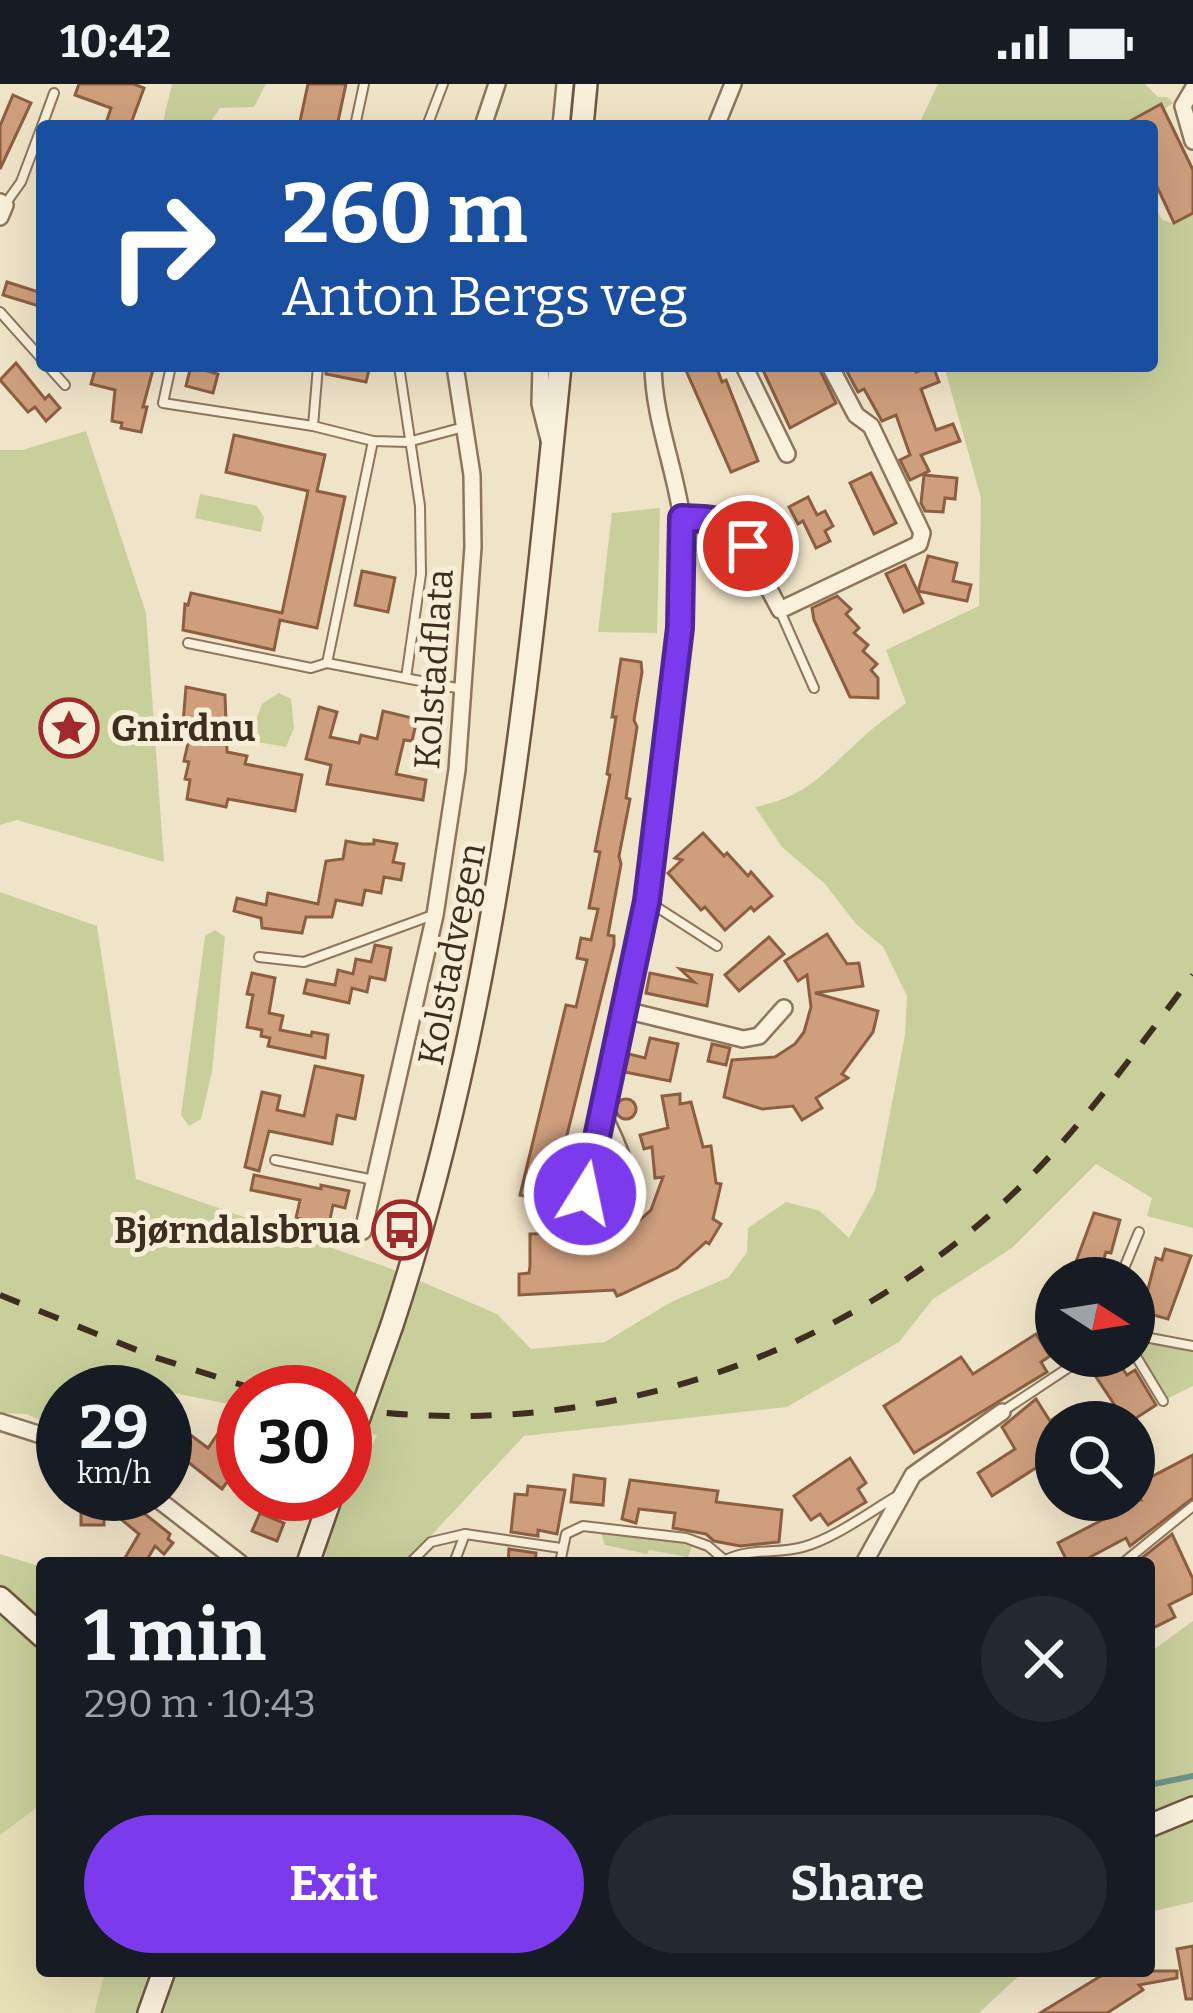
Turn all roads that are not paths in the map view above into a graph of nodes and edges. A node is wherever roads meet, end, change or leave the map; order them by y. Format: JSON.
{"nodes":[{"id":1,"x":364,"y":84,"type":"edge"},
{"id":2,"x":443,"y":84,"type":"edge"},
{"id":3,"x":497,"y":84,"type":"edge"},
{"id":4,"x":565,"y":84,"type":"edge"},
{"id":5,"x":586,"y":84,"type":"edge"},
{"id":6,"x":733,"y":84,"type":"edge"},
{"id":7,"x":1193,"y":89,"type":"edge"},
{"id":8,"x":54,"y":93,"type":"dead end"},
{"id":9,"x":44,"y":120,"type":"edge"},
{"id":10,"x":356,"y":120,"type":"edge"},
{"id":11,"x":430,"y":120,"type":"edge"},
{"id":12,"x":485,"y":120,"type":"edge"},
{"id":13,"x":562,"y":120,"type":"edge"},
{"id":14,"x":583,"y":120,"type":"edge"},
{"id":15,"x":718,"y":120,"type":"edge"},
{"id":16,"x":1193,"y":141,"type":"edge"},
{"id":17,"x":36,"y":142,"type":"edge"},
{"id":18,"x":2,"y":208,"type":"edge"},
{"id":19,"x":0,"y":312,"type":"edge"},
{"id":20,"x":36,"y":353,"type":"edge"},
{"id":21,"x":53,"y":372,"type":"edge"},
{"id":22,"x":170,"y":372,"type":"edge"},
{"id":23,"x":318,"y":372,"type":"edge"},
{"id":24,"x":400,"y":372,"type":"edge"},
{"id":25,"x":456,"y":372,"type":"edge"},
{"id":26,"x":541,"y":372,"type":"edge"},
{"id":27,"x":559,"y":372,"type":"edge"},
{"id":28,"x":654,"y":372,"type":"edge"},
{"id":29,"x":747,"y":372,"type":"edge"},
{"id":30,"x":833,"y":372,"type":"edge"},
{"id":31,"x":65,"y":386,"type":"dead end"},
{"id":32,"x":313,"y":426,"type":"junction"},
{"id":33,"x":464,"y":428,"type":"junction"},
{"id":34,"x":373,"y":440,"type":"junction"},
{"id":35,"x":408,"y":442,"type":"junction"},
{"id":36,"x":552,"y":449,"type":"junction"},
{"id":37,"x":787,"y":454,"type":"dead end"},
{"id":38,"x":682,"y":518,"type":"junction"},
{"id":39,"x":779,"y":610,"type":"junction"},
{"id":40,"x":188,"y":643,"type":"dead end"},
{"id":41,"x":327,"y":663,"type":"junction"},
{"id":42,"x":406,"y":678,"type":"junction"},
{"id":43,"x":814,"y":688,"type":"dead end"},
{"id":44,"x":462,"y":689,"type":"junction"},
{"id":45,"x":647,"y":901,"type":"junction"},
{"id":46,"x":435,"y":914,"type":"junction"},
{"id":47,"x":717,"y":946,"type":"dead end"},
{"id":48,"x":259,"y":957,"type":"dead end"},
{"id":49,"x":784,"y":1008,"type":"dead end"},
{"id":50,"x":625,"y":1010,"type":"junction"},
{"id":51,"x":601,"y":1112,"type":"junction"},
{"id":52,"x":275,"y":1160,"type":"dead end"},
{"id":53,"x":375,"y":1180,"type":"junction"},
{"id":54,"x":364,"y":1231,"type":"dead end"},
{"id":55,"x":1138,"y":1232,"type":"dead end"},
{"id":56,"x":1128,"y":1257,"type":"edge"},
{"id":57,"x":1155,"y":1339,"type":"edge"},
{"id":58,"x":1193,"y":1346,"type":"edge"},
{"id":59,"x":1054,"y":1377,"type":"edge"},
{"id":60,"x":1148,"y":1377,"type":"edge"},
{"id":61,"x":372,"y":1381,"type":"edge"},
{"id":62,"x":1163,"y":1401,"type":"dead end"},
{"id":63,"x":1001,"y":1412,"type":"joint"},
{"id":64,"x":0,"y":1422,"type":"edge"},
{"id":65,"x":36,"y":1433,"type":"edge"},
{"id":66,"x":903,"y":1493,"type":"junction"},
{"id":67,"x":1193,"y":1506,"type":"edge"},
{"id":68,"x":186,"y":1521,"type":"edge"},
{"id":69,"x":323,"y":1521,"type":"edge"},
{"id":70,"x":465,"y":1534,"type":"junction"},
{"id":71,"x":561,"y":1548,"type":"junction"},
{"id":72,"x":232,"y":1557,"type":"edge"},
{"id":73,"x":310,"y":1557,"type":"edge"},
{"id":74,"x":416,"y":1557,"type":"edge"},
{"id":75,"x":456,"y":1557,"type":"edge"},
{"id":76,"x":560,"y":1557,"type":"edge"},
{"id":77,"x":721,"y":1557,"type":"edge"},
{"id":78,"x":735,"y":1557,"type":"edge"},
{"id":79,"x":867,"y":1557,"type":"edge"},
{"id":80,"x":1131,"y":1557,"type":"edge"},
{"id":81,"x":0,"y":1598,"type":"edge"},
{"id":82,"x":36,"y":1631,"type":"edge"},
{"id":83,"x":1193,"y":1808,"type":"edge"},
{"id":84,"x":1155,"y":1824,"type":"edge"},
{"id":85,"x":162,"y":1977,"type":"edge"},
{"id":86,"x":149,"y":2013,"type":"edge"}],
"edges":[{"from":1,"to":10,"type":"lane"},
{"from":2,"to":11,"type":"lane"},
{"from":3,"to":12,"type":"street"},
{"from":4,"to":13,"type":"street"},
{"from":5,"to":14,"type":"main road"},
{"from":6,"to":15,"type":"street"},
{"from":7,"to":16,"type":"street"},
{"from":8,"to":9,"type":"lane"},
{"from":17,"to":18,"type":"lane"},
{"from":19,"to":20,"type":"lane"},
{"from":21,"to":31,"type":"lane"},
{"from":22,"to":32,"type":"lane"},
{"from":23,"to":32,"type":"lane"},
{"from":24,"to":35,"type":"lane"},
{"from":25,"to":33,"type":"street","name":"Kolstadflata"},
{"from":26,"to":36,"type":"street","name":"Kolstadvegen"},
{"from":27,"to":36,"type":"main road","name":"Kolstadvegen"},
{"from":28,"to":38,"type":"street"},
{"from":29,"to":37,"type":"street"},
{"from":30,"to":39,"type":"street"},
{"from":32,"to":34,"type":"lane"},
{"from":33,"to":35,"type":"lane"},
{"from":33,"to":44,"type":"street","name":"Kolstadflata"},
{"from":34,"to":35,"type":"lane"},
{"from":34,"to":41,"type":"lane"},
{"from":35,"to":42,"type":"lane"},
{"from":36,"to":61,"type":"main road","name":"Kolstadvegen","bridge":true},
{"from":38,"to":39,"type":"street"},
{"from":38,"to":45,"type":"street"},
{"from":39,"to":43,"type":"lane"},
{"from":40,"to":41,"type":"lane"},
{"from":41,"to":42,"type":"lane"},
{"from":42,"to":44,"type":"lane"},
{"from":44,"to":46,"type":"street","name":"Kolstadflata"},
{"from":45,"to":47,"type":"lane"},
{"from":45,"to":50,"type":"street"},
{"from":46,"to":48,"type":"lane"},
{"from":46,"to":53,"type":"street","name":"Kolstadflata"},
{"from":49,"to":50,"type":"street"},
{"from":50,"to":51,"type":"street"},
{"from":51,"to":51,"type":"street"},
{"from":52,"to":53,"type":"lane"},
{"from":53,"to":54,"type":"street","name":"Kolstadflata"},
{"from":55,"to":56,"type":"lane"},
{"from":57,"to":58,"type":"lane"},
{"from":59,"to":63,"type":"lane"},
{"from":60,"to":62,"type":"lane"},
{"from":63,"to":66,"type":"street"},
{"from":64,"to":65,"type":"street"},
{"from":66,"to":78,"type":"lane"},
{"from":66,"to":79,"type":"street"},
{"from":67,"to":80,"type":"lane"},
{"from":68,"to":72,"type":"street"},
{"from":69,"to":73,"type":"main road"},
{"from":70,"to":71,"type":"lane"},
{"from":70,"to":74,"type":"lane"},
{"from":70,"to":75,"type":"lane"},
{"from":71,"to":76,"type":"lane"},
{"from":71,"to":77,"type":"lane"},
{"from":81,"to":82,"type":"main road"},
{"from":83,"to":84,"type":"main road"},
{"from":85,"to":86,"type":"main road"}]}
